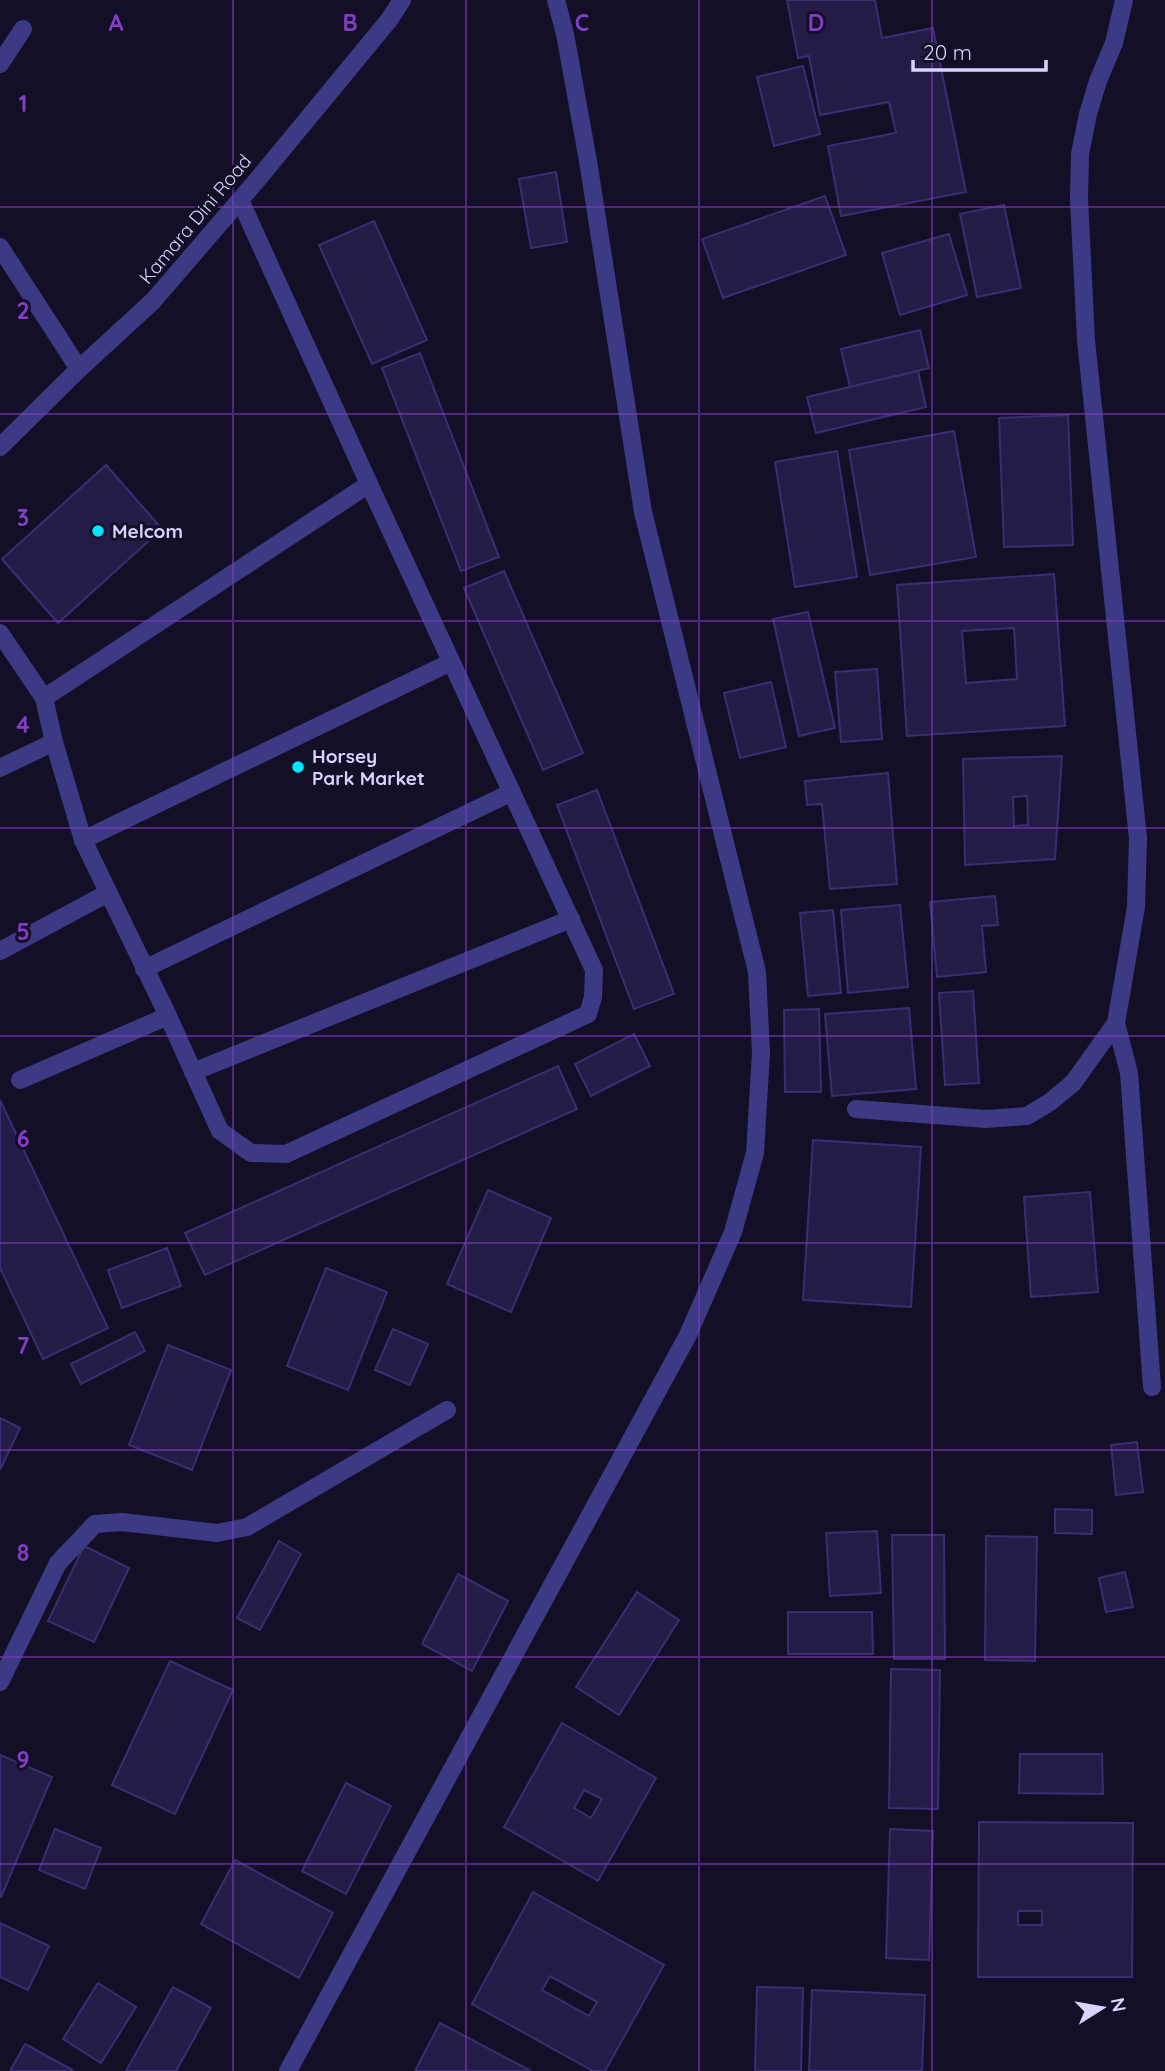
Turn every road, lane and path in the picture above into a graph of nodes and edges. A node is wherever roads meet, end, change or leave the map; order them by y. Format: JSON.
{"nodes":[{"id":1,"x":401,"y":0,"type":"edge"},
{"id":2,"x":556,"y":0,"type":"edge"},
{"id":3,"x":1124,"y":0,"type":"edge"},
{"id":4,"x":23,"y":29,"type":"dead end"},
{"id":5,"x":0,"y":65,"type":"edge"},
{"id":6,"x":240,"y":200,"type":"junction"},
{"id":7,"x":0,"y":247,"type":"edge"},
{"id":8,"x":79,"y":369,"type":"junction"},
{"id":9,"x":0,"y":447,"type":"edge"},
{"id":10,"x":369,"y":484,"type":"junction"},
{"id":11,"x":0,"y":633,"type":"edge"},
{"id":12,"x":452,"y":662,"type":"junction"},
{"id":13,"x":44,"y":698,"type":"junction"},
{"id":14,"x":54,"y":742,"type":"junction"},
{"id":15,"x":0,"y":768,"type":"edge"},
{"id":16,"x":512,"y":792,"type":"junction"},
{"id":17,"x":83,"y":840,"type":"junction"},
{"id":18,"x":108,"y":893,"type":"junction"},
{"id":19,"x":571,"y":919,"type":"junction"},
{"id":20,"x":0,"y":951,"type":"edge"},
{"id":21,"x":144,"y":970,"type":"junction"},
{"id":22,"x":168,"y":1016,"type":"junction"},
{"id":23,"x":1116,"y":1023,"type":"junction"},
{"id":24,"x":193,"y":1072,"type":"junction"},
{"id":25,"x":20,"y":1080,"type":"dead end"},
{"id":26,"x":856,"y":1109,"type":"dead end"},
{"id":27,"x":1152,"y":1387,"type":"dead end"},
{"id":28,"x":447,"y":1410,"type":"dead end"},
{"id":29,"x":0,"y":1682,"type":"edge"},
{"id":30,"x":288,"y":2071,"type":"edge"}],
"edges":[{"from":1,"to":6,"type":"street","name":"Kamara Dini Road"},
{"from":2,"to":30,"type":"street"},
{"from":3,"to":23,"type":"street"},
{"from":4,"to":5,"type":"street"},
{"from":6,"to":8,"type":"street","name":"Kamara Dini Road"},
{"from":6,"to":10,"type":"street"},
{"from":7,"to":8,"type":"street"},
{"from":8,"to":9,"type":"street","name":"Kamara Dini Road"},
{"from":10,"to":12,"type":"street"},
{"from":10,"to":13,"type":"street"},
{"from":11,"to":13,"type":"street"},
{"from":12,"to":16,"type":"street"},
{"from":12,"to":17,"type":"street"},
{"from":13,"to":14,"type":"street"},
{"from":14,"to":15,"type":"street"},
{"from":14,"to":17,"type":"street"},
{"from":16,"to":19,"type":"street"},
{"from":16,"to":21,"type":"street"},
{"from":17,"to":18,"type":"street"},
{"from":18,"to":20,"type":"street"},
{"from":18,"to":21,"type":"street"},
{"from":19,"to":24,"type":"street"},
{"from":19,"to":24,"type":"street"},
{"from":21,"to":22,"type":"street"},
{"from":22,"to":24,"type":"street"},
{"from":22,"to":25,"type":"street"},
{"from":23,"to":26,"type":"street"},
{"from":23,"to":27,"type":"street"},
{"from":28,"to":29,"type":"street"}]}
